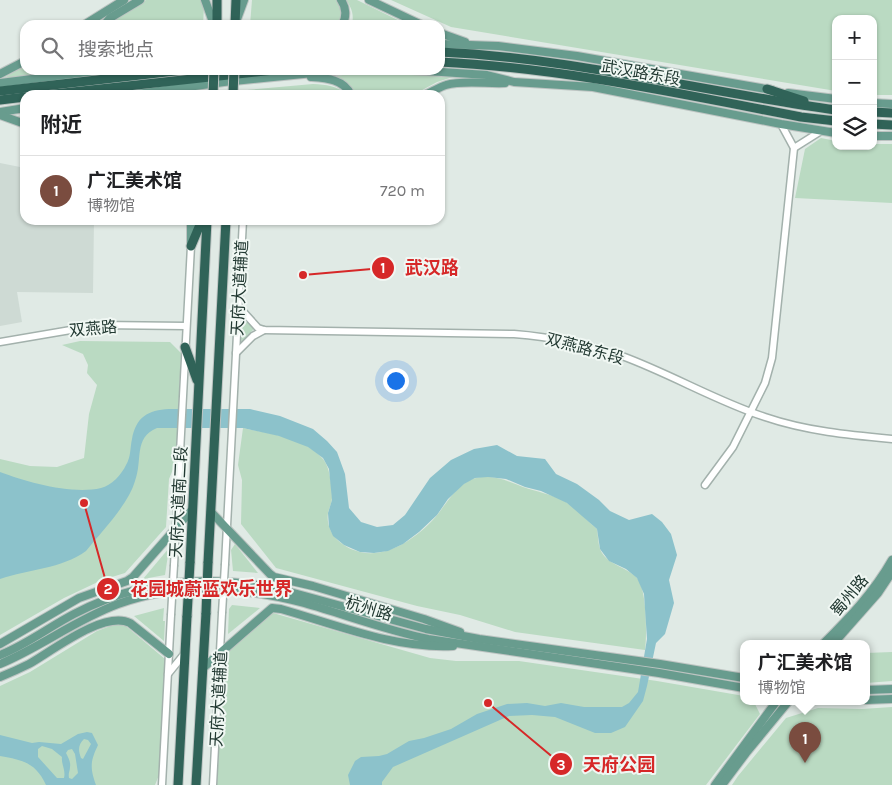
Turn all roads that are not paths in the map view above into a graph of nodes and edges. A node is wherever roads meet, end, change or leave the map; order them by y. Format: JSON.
{"nodes":[{"id":1,"x":124,"y":0,"type":"edge"},
{"id":2,"x":140,"y":0,"type":"edge"},
{"id":3,"x":205,"y":0,"type":"edge"},
{"id":4,"x":217,"y":0,"type":"edge"},
{"id":5,"x":236,"y":0,"type":"edge"},
{"id":6,"x":244,"y":0,"type":"edge"},
{"id":7,"x":341,"y":0,"type":"edge"},
{"id":8,"x":369,"y":0,"type":"edge"},
{"id":9,"x":92,"y":20,"type":"edge"},
{"id":10,"x":108,"y":20,"type":"edge"},
{"id":11,"x":214,"y":20,"type":"edge"},
{"id":12,"x":216,"y":20,"type":"edge"},
{"id":13,"x":235,"y":20,"type":"edge"},
{"id":14,"x":236,"y":20,"type":"edge"},
{"id":15,"x":344,"y":20,"type":"edge"},
{"id":16,"x":411,"y":20,"type":"edge"},
{"id":17,"x":445,"y":35,"type":"edge"},
{"id":18,"x":445,"y":44,"type":"edge"},
{"id":19,"x":487,"y":46,"type":"junction"},
{"id":20,"x":445,"y":52,"type":"edge"},
{"id":21,"x":445,"y":62,"type":"edge"},
{"id":22,"x":20,"y":64,"type":"edge"},
{"id":23,"x":445,"y":72,"type":"edge"},
{"id":24,"x":0,"y":74,"type":"edge"},
{"id":25,"x":63,"y":75,"type":"edge"},
{"id":26,"x":140,"y":75,"type":"edge"},
{"id":27,"x":214,"y":75,"type":"edge"},
{"id":28,"x":225,"y":75,"type":"edge"},
{"id":29,"x":234,"y":75,"type":"edge"},
{"id":30,"x":294,"y":75,"type":"edge"},
{"id":31,"x":284,"y":76,"type":"junction"},
{"id":32,"x":514,"y":82,"type":"junction"},
{"id":33,"x":0,"y":83,"type":"edge"},
{"id":34,"x":767,"y":89,"type":"junction"},
{"id":35,"x":90,"y":90,"type":"edge"},
{"id":36,"x":169,"y":90,"type":"edge"},
{"id":37,"x":213,"y":90,"type":"edge"},
{"id":38,"x":233,"y":90,"type":"edge"},
{"id":39,"x":347,"y":90,"type":"edge"},
{"id":40,"x":436,"y":90,"type":"edge"},
{"id":41,"x":0,"y":91,"type":"edge"},
{"id":42,"x":20,"y":98,"type":"edge"},
{"id":43,"x":832,"y":98,"type":"edge"},
{"id":44,"x":0,"y":100,"type":"edge"},
{"id":45,"x":877,"y":103,"type":"edge"},
{"id":46,"x":892,"y":104,"type":"edge"},
{"id":47,"x":20,"y":109,"type":"edge"},
{"id":48,"x":832,"y":109,"type":"edge"},
{"id":49,"x":832,"y":109,"type":"edge"},
{"id":50,"x":877,"y":112,"type":"edge"},
{"id":51,"x":892,"y":113,"type":"edge"},
{"id":52,"x":0,"y":114,"type":"edge"},
{"id":53,"x":832,"y":120,"type":"edge"},
{"id":54,"x":20,"y":122,"type":"edge"},
{"id":55,"x":781,"y":124,"type":"junction"},
{"id":56,"x":877,"y":124,"type":"edge"},
{"id":57,"x":892,"y":125,"type":"edge"},
{"id":58,"x":821,"y":131,"type":"junction"},
{"id":59,"x":832,"y":132,"type":"edge"},
{"id":60,"x":877,"y":136,"type":"edge"},
{"id":61,"x":892,"y":136,"type":"edge"},
{"id":62,"x":794,"y":148,"type":"junction"},
{"id":63,"x":191,"y":225,"type":"edge"},
{"id":64,"x":200,"y":225,"type":"edge"},
{"id":65,"x":207,"y":225,"type":"edge"},
{"id":66,"x":227,"y":225,"type":"edge"},
{"id":67,"x":243,"y":225,"type":"edge"},
{"id":68,"x":191,"y":246,"type":"junction"},
{"id":69,"x":238,"y":306,"type":"junction"},
{"id":70,"x":186,"y":326,"type":"junction"},
{"id":71,"x":264,"y":330,"type":"junction"},
{"id":72,"x":0,"y":342,"type":"edge"},
{"id":73,"x":185,"y":347,"type":"junction"},
{"id":74,"x":236,"y":353,"type":"junction"},
{"id":75,"x":199,"y":385,"type":"junction"},
{"id":76,"x":752,"y":412,"type":"junction"},
{"id":77,"x":892,"y":439,"type":"edge"},
{"id":78,"x":705,"y":484,"type":"dead end"},
{"id":79,"x":191,"y":511,"type":"junction"},
{"id":80,"x":211,"y":512,"type":"junction"},
{"id":81,"x":227,"y":528,"type":"junction"},
{"id":82,"x":176,"y":530,"type":"junction"},
{"id":83,"x":892,"y":560,"type":"edge"},
{"id":84,"x":892,"y":572,"type":"edge"},
{"id":85,"x":479,"y":639,"type":"junction"},
{"id":86,"x":828,"y":640,"type":"edge"},
{"id":87,"x":837,"y":640,"type":"edge"},
{"id":88,"x":0,"y":644,"type":"edge"},
{"id":89,"x":468,"y":646,"type":"junction"},
{"id":90,"x":186,"y":652,"type":"junction"},
{"id":91,"x":220,"y":652,"type":"junction"},
{"id":92,"x":169,"y":654,"type":"junction"},
{"id":93,"x":0,"y":655,"type":"edge"},
{"id":94,"x":0,"y":664,"type":"edge"},
{"id":95,"x":203,"y":668,"type":"junction"},
{"id":96,"x":168,"y":675,"type":"junction"},
{"id":97,"x":0,"y":677,"type":"edge"},
{"id":98,"x":740,"y":677,"type":"edge"},
{"id":99,"x":740,"y":687,"type":"edge"},
{"id":100,"x":892,"y":689,"type":"edge"},
{"id":101,"x":870,"y":690,"type":"edge"},
{"id":102,"x":892,"y":699,"type":"edge"},
{"id":103,"x":870,"y":700,"type":"edge"},
{"id":104,"x":774,"y":705,"type":"edge"},
{"id":105,"x":786,"y":705,"type":"edge"},
{"id":106,"x":162,"y":785,"type":"edge"},
{"id":107,"x":178,"y":785,"type":"edge"},
{"id":108,"x":196,"y":785,"type":"edge"},
{"id":109,"x":213,"y":785,"type":"edge"},
{"id":110,"x":715,"y":785,"type":"edge"},
{"id":111,"x":722,"y":785,"type":"edge"}],
"edges":[{"from":1,"to":9,"type":"main road"},
{"from":2,"to":10,"type":"main road"},
{"from":3,"to":11,"type":"main road"},
{"from":4,"to":12,"type":"highway"},
{"from":5,"to":13,"type":"highway"},
{"from":6,"to":14,"type":"main road"},
{"from":7,"to":15,"type":"main road"},
{"from":8,"to":16,"type":"main road"},
{"from":17,"to":19,"type":"main road"},
{"from":18,"to":19,"type":"main road"},
{"from":19,"to":34,"type":"main road"},
{"from":20,"to":49,"type":"highway","name":"武汉路东段"},
{"from":21,"to":53,"type":"highway","name":"武汉路东段"},
{"from":22,"to":24,"type":"main road"},
{"from":23,"to":32,"type":"main road"},
{"from":25,"to":33,"type":"main road"},
{"from":26,"to":41,"type":"highway"},
{"from":27,"to":37,"type":"highway","bridge":true},
{"from":28,"to":35,"type":"highway"},
{"from":29,"to":38,"type":"highway","bridge":true},
{"from":30,"to":31,"type":"main road"},
{"from":31,"to":36,"type":"main road"},
{"from":31,"to":39,"type":"main road"},
{"from":32,"to":40,"type":"main road"},
{"from":32,"to":55,"type":"main road"},
{"from":34,"to":43,"type":"main road"},
{"from":34,"to":48,"type":"highway"},
{"from":42,"to":44,"type":"highway"},
{"from":45,"to":46,"type":"main road"},
{"from":47,"to":52,"type":"main road"},
{"from":50,"to":51,"type":"highway"},
{"from":52,"to":54,"type":"main road"},
{"from":55,"to":58,"type":"main road"},
{"from":55,"to":62,"type":"street"},
{"from":56,"to":57,"type":"highway"},
{"from":58,"to":59,"type":"main road"},
{"from":58,"to":62,"type":"street"},
{"from":60,"to":61,"type":"main road"},
{"from":62,"to":76,"type":"street"},
{"from":63,"to":68,"type":"main road"},
{"from":64,"to":68,"type":"highway"},
{"from":65,"to":75,"type":"highway","name":"天府大道南二段"},
{"from":66,"to":80,"type":"highway","name":"天府大道南二段"},
{"from":67,"to":69,"type":"street","name":"天府大道辅道"},
{"from":68,"to":70,"type":"street"},
{"from":69,"to":71,"type":"street"},
{"from":69,"to":74,"type":"street","name":"天府大道辅道"},
{"from":70,"to":72,"type":"street","name":"双燕路"},
{"from":70,"to":73,"type":"street"},
{"from":71,"to":74,"type":"street"},
{"from":71,"to":76,"type":"street","name":"双燕路东段"},
{"from":73,"to":75,"type":"highway"},
{"from":73,"to":82,"type":"street"},
{"from":74,"to":81,"type":"street","name":"天府大道辅道"},
{"from":75,"to":79,"type":"highway","name":"天府大道南二段"},
{"from":76,"to":77,"type":"street","name":"双燕路东段"},
{"from":76,"to":78,"type":"street"},
{"from":79,"to":82,"type":"main road"},
{"from":79,"to":90,"type":"highway","name":"天府大道南二段","bridge":true},
{"from":80,"to":81,"type":"main road"},
{"from":80,"to":95,"type":"highway","name":"天府大道南二段","bridge":true},
{"from":81,"to":85,"type":"main road"},
{"from":81,"to":91,"type":"street","name":"天府大道辅道","bridge":true},
{"from":82,"to":88,"type":"main road"},
{"from":82,"to":92,"type":"street","bridge":true},
{"from":83,"to":86,"type":"main road","name":"蜀州路"},
{"from":84,"to":87,"type":"main road","name":"蜀州路"},
{"from":85,"to":93,"type":"main road","name":"杭州路"},
{"from":85,"to":98,"type":"main road","name":"杭州路"},
{"from":89,"to":91,"type":"main road"},
{"from":89,"to":94,"type":"main road","name":"杭州路"},
{"from":89,"to":99,"type":"main road","name":"杭州路"},
{"from":90,"to":96,"type":"street"},
{"from":90,"to":107,"type":"highway","name":"天府大道南二段"},
{"from":91,"to":95,"type":"main road"},
{"from":91,"to":109,"type":"street","name":"天府大道辅道"},
{"from":92,"to":96,"type":"street"},
{"from":92,"to":97,"type":"main road"},
{"from":95,"to":108,"type":"highway","name":"天府大道南二段"},
{"from":96,"to":106,"type":"street"},
{"from":100,"to":101,"type":"main road"},
{"from":102,"to":103,"type":"main road"},
{"from":104,"to":110,"type":"main road"},
{"from":105,"to":111,"type":"main road"}]}
